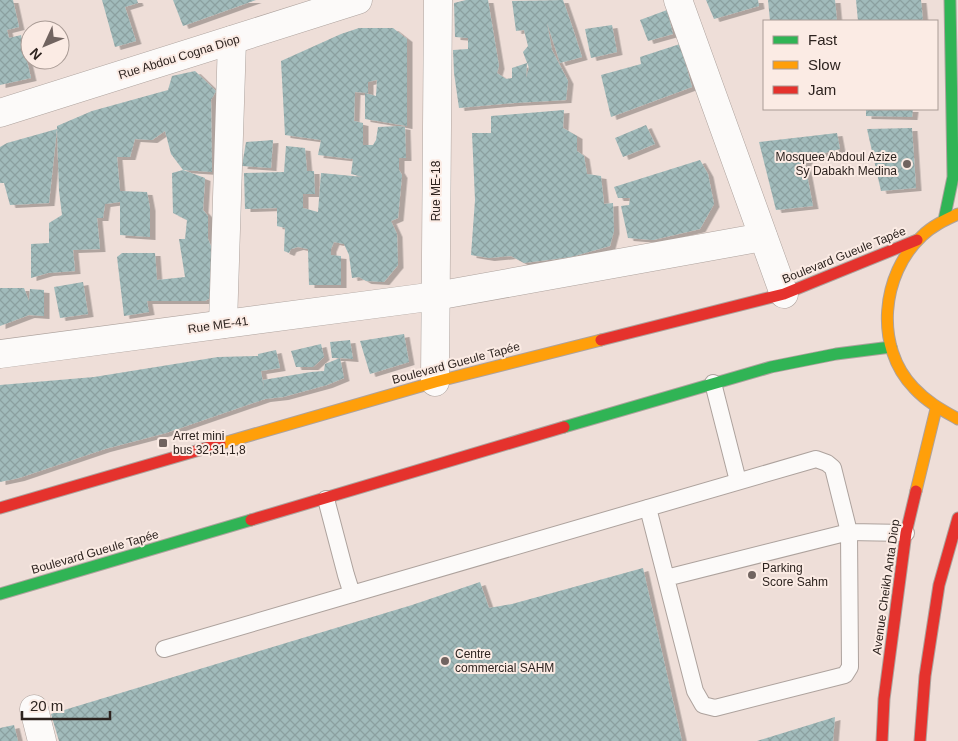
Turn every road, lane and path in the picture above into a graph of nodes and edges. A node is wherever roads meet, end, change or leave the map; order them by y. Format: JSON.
{"nodes":[{"id":1,"x":358,"y":0,"type":"edge"},
{"id":2,"x":438,"y":0,"type":"edge"},
{"id":3,"x":678,"y":0,"type":"edge"},
{"id":4,"x":950,"y":0,"type":"edge"},
{"id":5,"x":232,"y":40,"type":"junction"},
{"id":6,"x":955,"y":63,"type":"edge"},
{"id":7,"x":0,"y":113,"type":"edge"},
{"id":8,"x":958,"y":214,"type":"edge"},
{"id":9,"x":944,"y":220,"type":"junction"},
{"id":10,"x":763,"y":237,"type":"junction"},
{"id":11,"x":917,"y":240,"type":"junction"},
{"id":12,"x":784,"y":294,"type":"junction"},
{"id":13,"x":436,"y":296,"type":"junction"},
{"id":14,"x":223,"y":324,"type":"junction"},
{"id":15,"x":891,"y":347,"type":"junction"},
{"id":16,"x":0,"y":354,"type":"edge"},
{"id":17,"x":435,"y":382,"type":"junction"},
{"id":18,"x":713,"y":383,"type":"junction"},
{"id":19,"x":936,"y":409,"type":"junction"},
{"id":20,"x":958,"y":419,"type":"edge"},
{"id":21,"x":738,"y":481,"type":"junction"},
{"id":22,"x":326,"y":498,"type":"junction"},
{"id":23,"x":0,"y":508,"type":"edge"},
{"id":24,"x":648,"y":508,"type":"junction"},
{"id":25,"x":958,"y":518,"type":"edge"},
{"id":26,"x":849,"y":532,"type":"junction"},
{"id":27,"x":906,"y":533,"type":"junction"},
{"id":28,"x":955,"y":543,"type":"edge"},
{"id":29,"x":666,"y":578,"type":"junction"},
{"id":30,"x":0,"y":594,"type":"edge"},
{"id":31,"x":352,"y":594,"type":"junction"},
{"id":32,"x":164,"y":648,"type":"dead end"},
{"id":33,"x":34,"y":709,"type":"dead end"},
{"id":34,"x":42,"y":741,"type":"edge"},
{"id":35,"x":882,"y":741,"type":"edge"},
{"id":36,"x":920,"y":741,"type":"edge"}],
"edges":[{"from":1,"to":5,"type":"street","name":"Rue Abdou Cogna Diop"},
{"from":2,"to":13,"type":"street","name":"Rue ME-18"},
{"from":3,"to":10,"type":"street"},
{"from":4,"to":6,"type":"street"},
{"from":5,"to":7,"type":"street","name":"Rue Abdou Cogna Diop"},
{"from":5,"to":14,"type":"street"},
{"from":6,"to":9,"type":"street"},
{"from":8,"to":9,"type":"street"},
{"from":9,"to":11,"type":"street"},
{"from":10,"to":12,"type":"street"},
{"from":10,"to":13,"type":"street","name":"Rue ME-41"},
{"from":11,"to":12,"type":"street","name":"Boulevard Gueule Tapée"},
{"from":11,"to":15,"type":"street"},
{"from":12,"to":17,"type":"street","name":"Boulevard Gueule Tapée"},
{"from":13,"to":14,"type":"street","name":"Rue ME-41"},
{"from":13,"to":17,"type":"street","name":"Rue ME-18"},
{"from":14,"to":16,"type":"street","name":"Rue ME-41"},
{"from":15,"to":18,"type":"street","name":"Boulevard Gueule Tapée"},
{"from":15,"to":19,"type":"street"},
{"from":17,"to":23,"type":"street","name":"Boulevard Gueule Tapée"},
{"from":18,"to":21,"type":"lane"},
{"from":18,"to":22,"type":"street","name":"Boulevard Gueule Tapée"},
{"from":19,"to":20,"type":"street"},
{"from":19,"to":27,"type":"street","name":"Avenue Cheikh Anta Diop"},
{"from":21,"to":24,"type":"lane"},
{"from":21,"to":26,"type":"lane"},
{"from":22,"to":30,"type":"street","name":"Boulevard Gueule Tapée"},
{"from":22,"to":31,"type":"lane"},
{"from":24,"to":29,"type":"lane"},
{"from":24,"to":31,"type":"lane"},
{"from":25,"to":28,"type":"street"},
{"from":26,"to":27,"type":"lane"},
{"from":26,"to":29,"type":"lane"},
{"from":26,"to":29,"type":"lane"},
{"from":27,"to":35,"type":"street","name":"Avenue Cheikh Anta Diop"},
{"from":28,"to":36,"type":"street"},
{"from":31,"to":32,"type":"lane"},
{"from":33,"to":34,"type":"street"}]}
